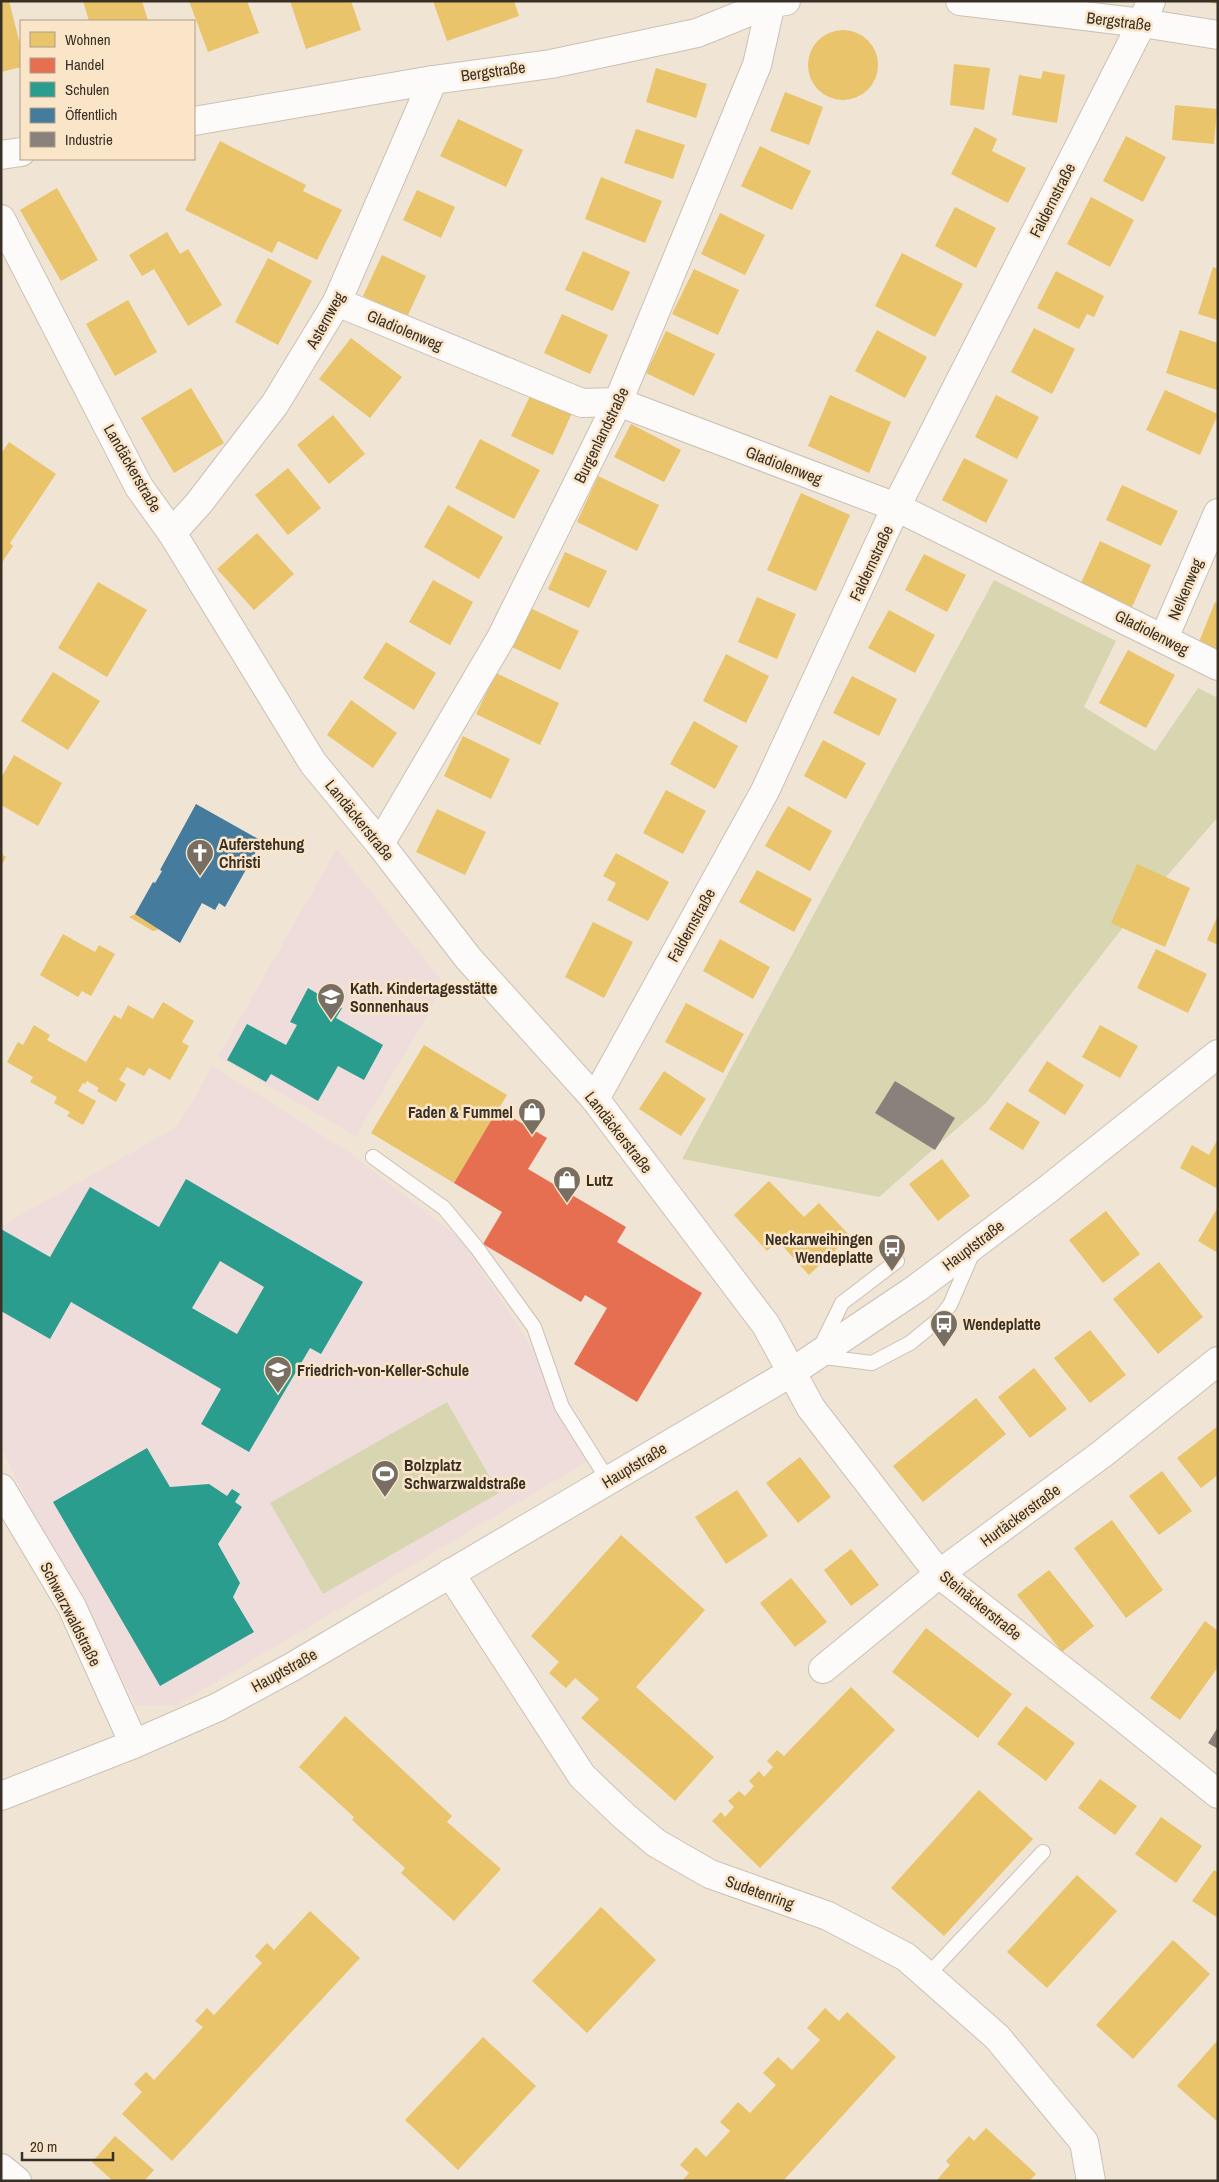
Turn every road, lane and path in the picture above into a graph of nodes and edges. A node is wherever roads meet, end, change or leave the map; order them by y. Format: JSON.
{"nodes":[{"id":1,"x":960,"y":1,"type":"edge"},
{"id":2,"x":776,"y":2,"type":"edge"},
{"id":3,"x":1146,"y":12,"type":"edge"},
{"id":4,"x":1218,"y":35,"type":"edge"},
{"id":5,"x":433,"y":80,"type":"junction"},
{"id":6,"x":195,"y":122,"type":"edge"},
{"id":7,"x":20,"y":152,"type":"edge"},
{"id":8,"x":1,"y":155,"type":"edge"},
{"id":9,"x":1,"y":219,"type":"edge"},
{"id":10,"x":337,"y":302,"type":"junction"},
{"id":11,"x":618,"y":402,"type":"junction"},
{"id":12,"x":896,"y":507,"type":"junction"},
{"id":13,"x":1218,"y":513,"type":"edge"},
{"id":14,"x":172,"y":533,"type":"junction"},
{"id":15,"x":1164,"y":638,"type":"junction"},
{"id":16,"x":1218,"y":666,"type":"edge"},
{"id":17,"x":380,"y":844,"type":"junction"},
{"id":18,"x":1218,"y":1054,"type":"edge"},
{"id":19,"x":595,"y":1099,"type":"junction"},
{"id":20,"x":373,"y":1157,"type":"dead end"},
{"id":21,"x":977,"y":1242,"type":"junction"},
{"id":22,"x":897,"y":1261,"type":"dead end"},
{"id":23,"x":816,"y":1356,"type":"junction"},
{"id":24,"x":1218,"y":1361,"type":"edge"},
{"id":25,"x":792,"y":1372,"type":"junction"},
{"id":26,"x":608,"y":1480,"type":"junction"},
{"id":27,"x":1,"y":1488,"type":"edge"},
{"id":28,"x":450,"y":1573,"type":"junction"},
{"id":29,"x":939,"y":1574,"type":"junction"},
{"id":30,"x":823,"y":1669,"type":"dead end"},
{"id":31,"x":134,"y":1744,"type":"junction"},
{"id":32,"x":1218,"y":1794,"type":"edge"},
{"id":33,"x":1,"y":1796,"type":"edge"},
{"id":34,"x":1043,"y":1852,"type":"dead end"},
{"id":35,"x":927,"y":1976,"type":"junction"},
{"id":36,"x":1,"y":2168,"type":"edge"},
{"id":37,"x":17,"y":2181,"type":"edge"},
{"id":38,"x":1091,"y":2181,"type":"edge"}],
"edges":[{"from":1,"to":3,"type":"street","name":"Bergstraße"},
{"from":2,"to":5,"type":"street","name":"Bergstraße"},
{"from":2,"to":11,"type":"street","name":"Burgenlandstraße"},
{"from":3,"to":4,"type":"street","name":"Bergstraße"},
{"from":3,"to":12,"type":"street","name":"Faldernstraße"},
{"from":5,"to":6,"type":"street","name":"Bergstraße"},
{"from":5,"to":10,"type":"street","name":"Asternweg"},
{"from":7,"to":8,"type":"street"},
{"from":9,"to":14,"type":"street","name":"Landäckerstraße"},
{"from":10,"to":11,"type":"street","name":"Gladiolenweg"},
{"from":10,"to":14,"type":"street","name":"Asternweg"},
{"from":11,"to":12,"type":"street","name":"Gladiolenweg"},
{"from":11,"to":17,"type":"street","name":"Burgenlandstraße"},
{"from":12,"to":15,"type":"street","name":"Gladiolenweg"},
{"from":12,"to":19,"type":"street","name":"Faldernstraße"},
{"from":13,"to":15,"type":"street","name":"Nelkenweg"},
{"from":14,"to":17,"type":"street","name":"Landäckerstraße"},
{"from":15,"to":16,"type":"street","name":"Gladiolenweg"},
{"from":17,"to":19,"type":"street","name":"Landäckerstraße"},
{"from":18,"to":21,"type":"street","name":"Hauptstraße"},
{"from":19,"to":25,"type":"street","name":"Landäckerstraße"},
{"from":20,"to":26,"type":"lane"},
{"from":21,"to":23,"type":"street","name":"Hauptstraße"},
{"from":21,"to":23,"type":"lane"},
{"from":22,"to":23,"type":"lane"},
{"from":23,"to":25,"type":"street","name":"Hauptstraße"},
{"from":24,"to":29,"type":"street","name":"Hurtäckerstraße"},
{"from":25,"to":26,"type":"street","name":"Hauptstraße"},
{"from":25,"to":29,"type":"street","name":"Steinäckerstraße"},
{"from":26,"to":28,"type":"street","name":"Hauptstraße"},
{"from":27,"to":31,"type":"street","name":"Schwarzwaldstraße"},
{"from":28,"to":31,"type":"street","name":"Hauptstraße"},
{"from":28,"to":35,"type":"street","name":"Sudetenring"},
{"from":29,"to":30,"type":"street","name":"Hurtäckerstraße"},
{"from":29,"to":32,"type":"street","name":"Steinäckerstraße"},
{"from":31,"to":33,"type":"street","name":"Hauptstraße"},
{"from":34,"to":35,"type":"lane"},
{"from":35,"to":38,"type":"street","name":"Sudetenring"},
{"from":36,"to":37,"type":"street"}]}
